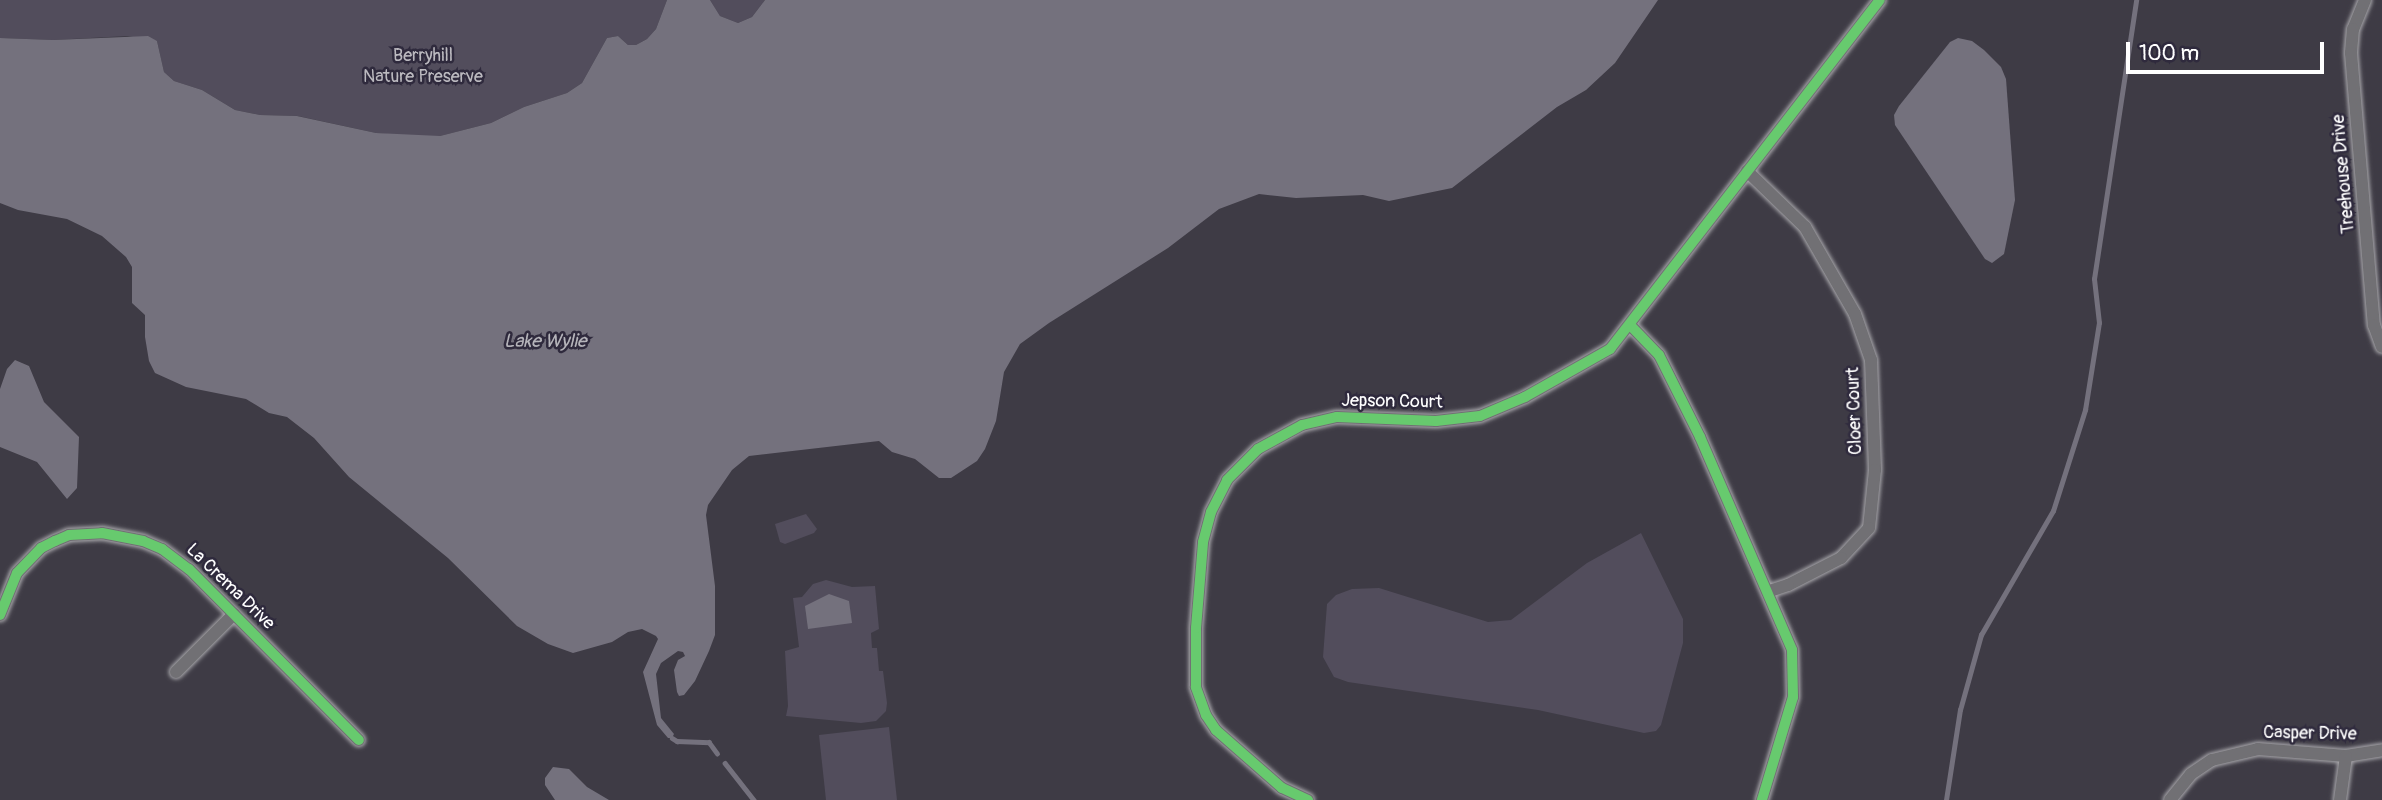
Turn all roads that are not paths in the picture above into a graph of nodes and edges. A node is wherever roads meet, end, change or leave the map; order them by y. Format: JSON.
{"nodes":[{"id":1,"x":1880,"y":0,"type":"edge"},
{"id":2,"x":2365,"y":0,"type":"edge"},
{"id":3,"x":1747,"y":171,"type":"junction"},
{"id":4,"x":2382,"y":242,"type":"edge"},
{"id":5,"x":2367,"y":243,"type":"junction"},
{"id":6,"x":1630,"y":325,"type":"junction"},
{"id":7,"x":2382,"y":347,"type":"edge"},
{"id":8,"x":1769,"y":591,"type":"junction"},
{"id":9,"x":234,"y":614,"type":"junction"},
{"id":10,"x":0,"y":615,"type":"edge"},
{"id":11,"x":176,"y":672,"type":"dead end"},
{"id":12,"x":359,"y":740,"type":"dead end"},
{"id":13,"x":2382,"y":750,"type":"edge"},
{"id":14,"x":2346,"y":756,"type":"junction"},
{"id":15,"x":1308,"y":800,"type":"edge"},
{"id":16,"x":1762,"y":800,"type":"edge"},
{"id":17,"x":2170,"y":800,"type":"edge"},
{"id":18,"x":2340,"y":800,"type":"edge"}],
"edges":[{"from":1,"to":3,"type":"street","name":"Jepson Court"},
{"from":2,"to":5,"type":"street","name":"Treehouse Drive"},
{"from":3,"to":6,"type":"street","name":"Jepson Court"},
{"from":3,"to":8,"type":"street","name":"Cloer Court"},
{"from":4,"to":5,"type":"street"},
{"from":5,"to":7,"type":"street","name":"Treehouse Drive"},
{"from":6,"to":8,"type":"street"},
{"from":6,"to":15,"type":"street","name":"Jepson Court"},
{"from":8,"to":16,"type":"street"},
{"from":9,"to":10,"type":"street","name":"La Crema Drive"},
{"from":9,"to":11,"type":"street"},
{"from":9,"to":12,"type":"street","name":"La Crema Drive"},
{"from":13,"to":14,"type":"street","name":"Casper Drive"},
{"from":14,"to":17,"type":"street","name":"Casper Drive"},
{"from":14,"to":18,"type":"street"}]}
